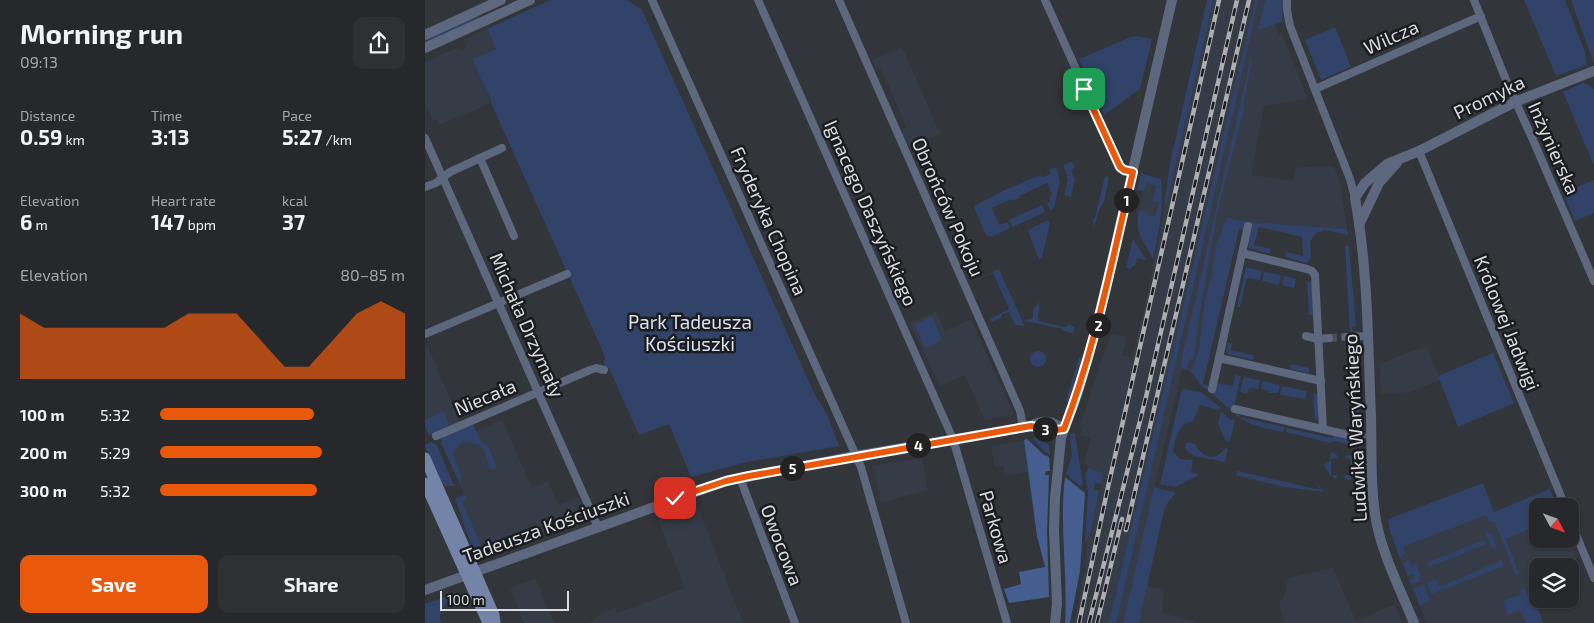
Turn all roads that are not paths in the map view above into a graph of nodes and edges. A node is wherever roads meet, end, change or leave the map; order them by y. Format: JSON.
{"nodes":[{"id":1,"x":501,"y":0,"type":"edge"},
{"id":2,"x":530,"y":0,"type":"edge"},
{"id":3,"x":651,"y":0,"type":"edge"},
{"id":4,"x":758,"y":0,"type":"edge"},
{"id":5,"x":839,"y":0,"type":"edge"},
{"id":6,"x":1045,"y":0,"type":"edge"},
{"id":7,"x":1173,"y":0,"type":"edge"},
{"id":8,"x":1287,"y":0,"type":"edge"},
{"id":9,"x":1474,"y":0,"type":"edge"},
{"id":10,"x":1481,"y":16,"type":"junction"},
{"id":11,"x":425,"y":35,"type":"edge"},
{"id":12,"x":425,"y":48,"type":"edge"},
{"id":13,"x":1594,"y":71,"type":"edge"},
{"id":14,"x":1315,"y":89,"type":"junction"},
{"id":15,"x":1515,"y":102,"type":"junction"},
{"id":16,"x":425,"y":138,"type":"edge"},
{"id":17,"x":502,"y":148,"type":"dead end"},
{"id":18,"x":1419,"y":151,"type":"junction"},
{"id":19,"x":481,"y":158,"type":"junction"},
{"id":20,"x":1401,"y":159,"type":"junction"},
{"id":21,"x":1133,"y":172,"type":"junction"},
{"id":22,"x":443,"y":177,"type":"junction"},
{"id":23,"x":425,"y":187,"type":"edge"},
{"id":24,"x":1355,"y":198,"type":"junction"},
{"id":25,"x":1359,"y":225,"type":"junction"},
{"id":26,"x":1248,"y":226,"type":"dead end"},
{"id":27,"x":514,"y":236,"type":"dead end"},
{"id":28,"x":1242,"y":253,"type":"junction"},
{"id":29,"x":567,"y":274,"type":"dead end"},
{"id":30,"x":1594,"y":282,"type":"edge"},
{"id":31,"x":499,"y":303,"type":"junction"},
{"id":32,"x":425,"y":334,"type":"edge"},
{"id":33,"x":1306,"y":336,"type":"dead end"},
{"id":34,"x":1367,"y":336,"type":"junction"},
{"id":35,"x":1346,"y":337,"type":"tunnel mouth"},
{"id":36,"x":1318,"y":338,"type":"junction"},
{"id":37,"x":1329,"y":338,"type":"tunnel mouth"},
{"id":38,"x":1219,"y":358,"type":"junction"},
{"id":39,"x":604,"y":370,"type":"dead end"},
{"id":40,"x":1321,"y":381,"type":"junction"},
{"id":41,"x":1212,"y":389,"type":"dead end"},
{"id":42,"x":538,"y":392,"type":"junction"},
{"id":43,"x":1235,"y":409,"type":"dead end"},
{"id":44,"x":1027,"y":427,"type":"junction"},
{"id":45,"x":1064,"y":429,"type":"junction"},
{"id":46,"x":1323,"y":429,"type":"junction"},
{"id":47,"x":436,"y":436,"type":"dead end"},
{"id":48,"x":1362,"y":436,"type":"dead end"},
{"id":49,"x":953,"y":439,"type":"junction"},
{"id":50,"x":855,"y":456,"type":"junction"},
{"id":51,"x":425,"y":458,"type":"edge"},
{"id":52,"x":740,"y":478,"type":"junction"},
{"id":53,"x":425,"y":483,"type":"edge"},
{"id":54,"x":1562,"y":498,"type":"edge"},
{"id":55,"x":598,"y":527,"type":"junction"},
{"id":56,"x":1579,"y":542,"type":"edge"},
{"id":57,"x":471,"y":574,"type":"junction"},
{"id":58,"x":1594,"y":578,"type":"edge"},
{"id":59,"x":425,"y":590,"type":"edge"},
{"id":60,"x":488,"y":623,"type":"edge"},
{"id":61,"x":495,"y":623,"type":"edge"},
{"id":62,"x":795,"y":623,"type":"edge"},
{"id":63,"x":906,"y":623,"type":"edge"},
{"id":64,"x":1007,"y":623,"type":"edge"},
{"id":65,"x":1055,"y":623,"type":"edge"},
{"id":66,"x":1414,"y":623,"type":"edge"}],
"edges":[{"from":1,"to":11,"type":"street"},
{"from":2,"to":12,"type":"street"},
{"from":3,"to":50,"type":"street","name":"Fryderyka Chopina"},
{"from":4,"to":49,"type":"street","name":"Ignacego Daszyńskiego"},
{"from":5,"to":44,"type":"street","name":"Obrońców Pokoju"},
{"from":6,"to":21,"type":"street"},
{"from":7,"to":21,"type":"street"},
{"from":8,"to":14,"type":"street"},
{"from":9,"to":10,"type":"street","name":"Inżynierska"},
{"from":10,"to":14,"type":"street","name":"Wilcza"},
{"from":10,"to":15,"type":"street","name":"Inżynierska"},
{"from":13,"to":15,"type":"street","name":"Promyka"},
{"from":14,"to":24,"type":"street"},
{"from":15,"to":18,"type":"street","name":"Promyka"},
{"from":15,"to":30,"type":"street","name":"Inżynierska"},
{"from":16,"to":22,"type":"street","name":"Michała Drzymały"},
{"from":17,"to":19,"type":"street"},
{"from":18,"to":20,"type":"street","name":"Promyka"},
{"from":18,"to":54,"type":"street","name":"Królowej Jadwigi"},
{"from":19,"to":22,"type":"street"},
{"from":19,"to":27,"type":"street"},
{"from":20,"to":24,"type":"street","name":"Promyka"},
{"from":20,"to":25,"type":"street","name":"Promyka"},
{"from":21,"to":45,"type":"street"},
{"from":22,"to":23,"type":"street"},
{"from":22,"to":31,"type":"street","name":"Michała Drzymały"},
{"from":24,"to":25,"type":"street"},
{"from":25,"to":34,"type":"street","name":"Ludwika Waryńskiego"},
{"from":26,"to":28,"type":"street"},
{"from":28,"to":36,"type":"street"},
{"from":28,"to":38,"type":"street"},
{"from":29,"to":31,"type":"street"},
{"from":31,"to":32,"type":"street"},
{"from":31,"to":42,"type":"street","name":"Michała Drzymały"},
{"from":33,"to":36,"type":"street"},
{"from":34,"to":35,"type":"street"},
{"from":34,"to":66,"type":"street","name":"Ludwika Waryńskiego"},
{"from":36,"to":37,"type":"street"},
{"from":36,"to":40,"type":"street"},
{"from":38,"to":40,"type":"street"},
{"from":38,"to":41,"type":"street"},
{"from":39,"to":42,"type":"street","name":"Niecała"},
{"from":40,"to":46,"type":"street"},
{"from":42,"to":47,"type":"street","name":"Niecała"},
{"from":42,"to":55,"type":"street","name":"Michała Drzymały"},
{"from":43,"to":46,"type":"street"},
{"from":44,"to":45,"type":"street","name":"Tadeusza Kościuszki"},
{"from":44,"to":49,"type":"street","name":"Tadeusza Kościuszki"},
{"from":45,"to":65,"type":"street"},
{"from":46,"to":48,"type":"street"},
{"from":49,"to":50,"type":"street","name":"Tadeusza Kościuszki"},
{"from":49,"to":64,"type":"street","name":"Parkowa"},
{"from":50,"to":52,"type":"street","name":"Tadeusza Kościuszki"},
{"from":50,"to":63,"type":"street","name":"Fryderyka Chopina"},
{"from":51,"to":57,"type":"main road"},
{"from":52,"to":55,"type":"street","name":"Tadeusza Kościuszki"},
{"from":52,"to":62,"type":"street","name":"Owocowa"},
{"from":53,"to":57,"type":"main road"},
{"from":55,"to":57,"type":"street","name":"Tadeusza Kościuszki"},
{"from":56,"to":58,"type":"street"},
{"from":57,"to":59,"type":"street","name":"Tadeusza Kościuszki"},
{"from":57,"to":60,"type":"main road"},
{"from":57,"to":61,"type":"main road"}]}
